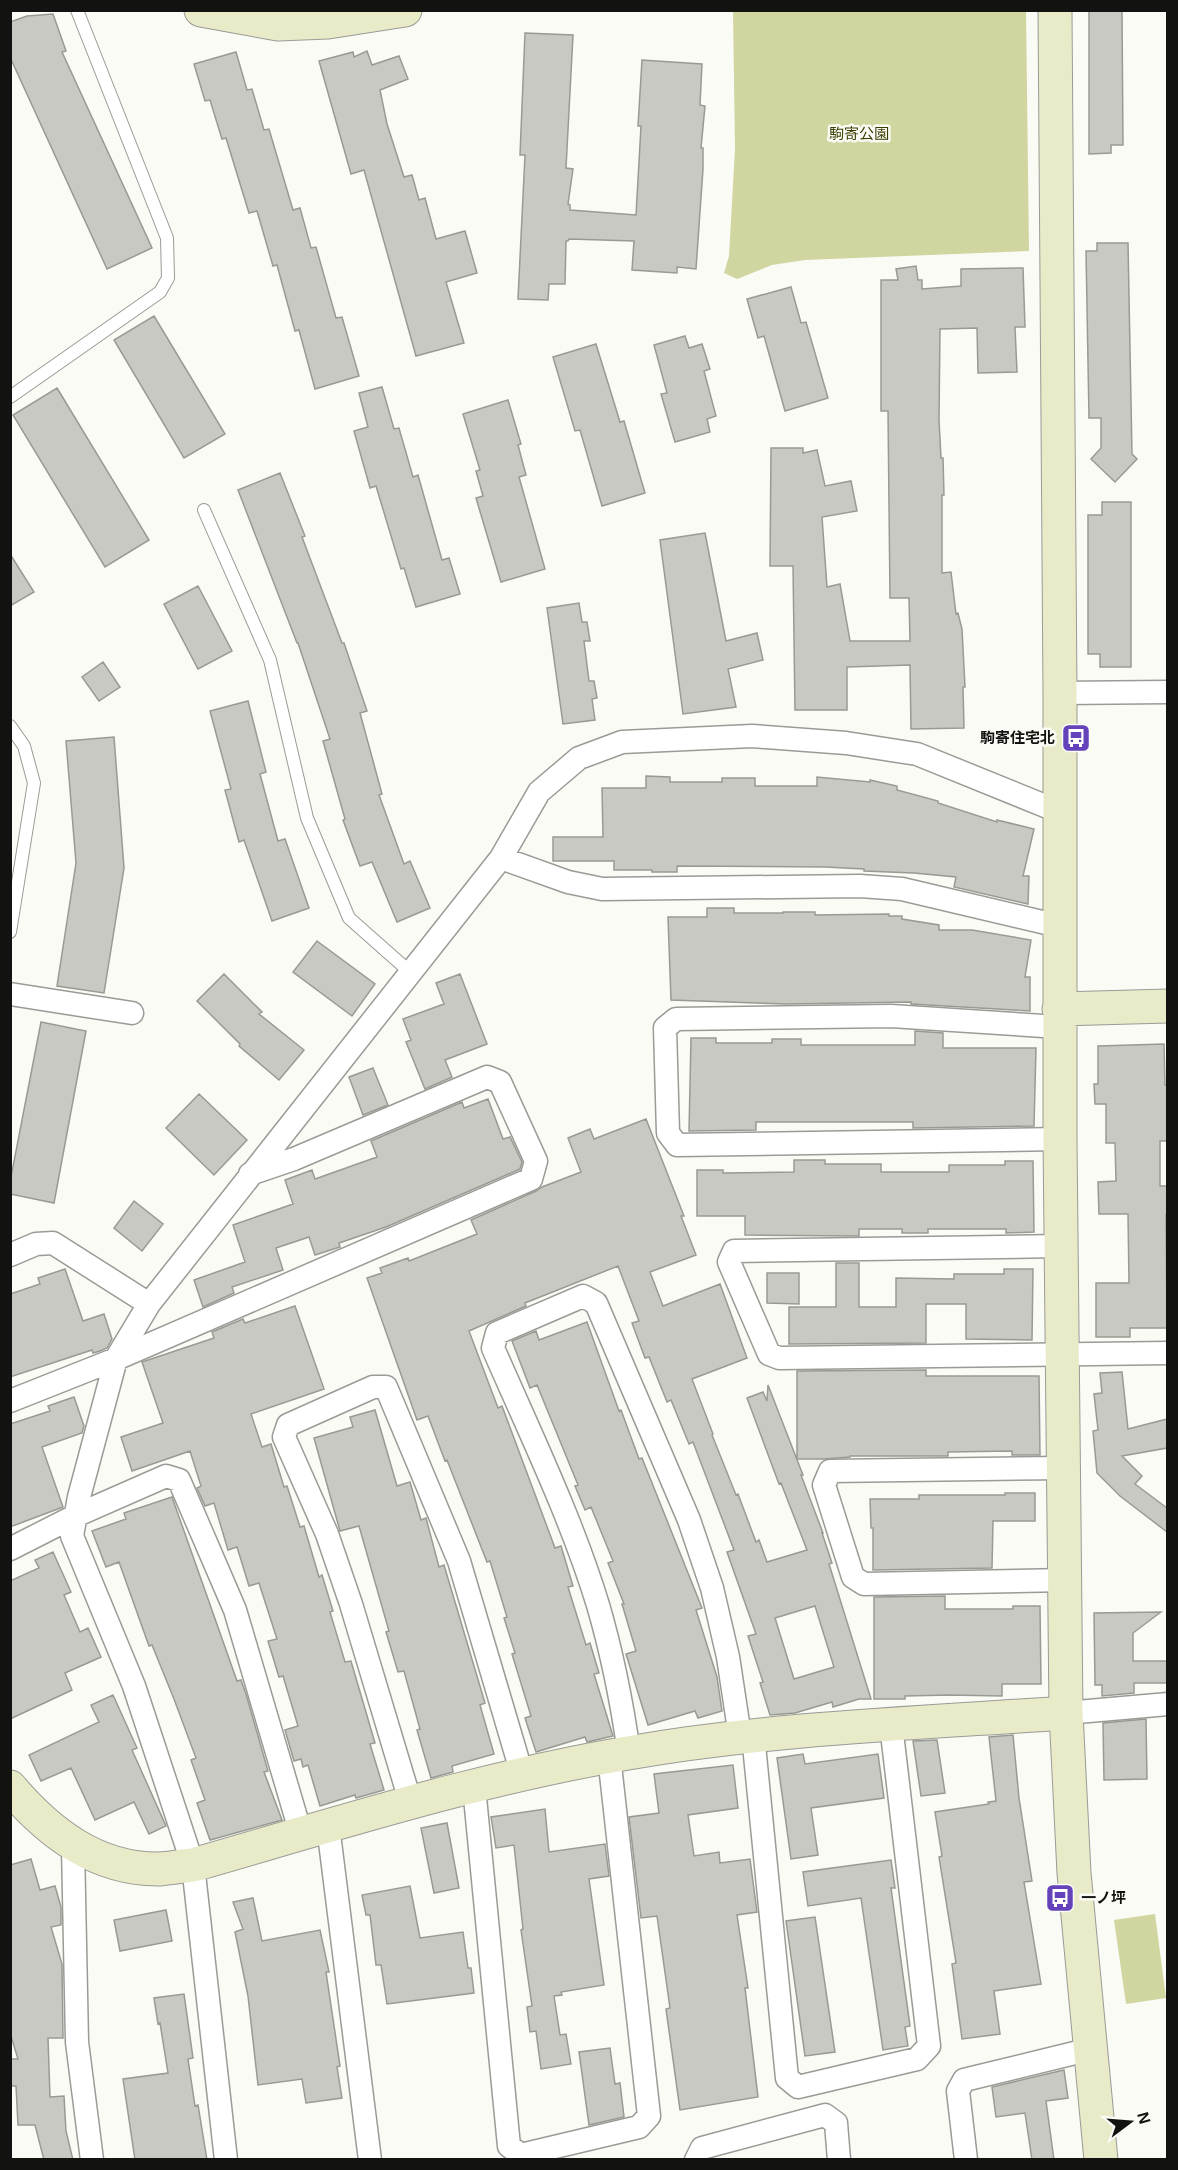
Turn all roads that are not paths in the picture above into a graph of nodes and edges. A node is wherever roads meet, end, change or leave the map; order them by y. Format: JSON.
{"nodes":[{"id":1,"x":76,"y":10,"type":"edge"},
{"id":2,"x":201,"y":10,"type":"edge"},
{"id":3,"x":405,"y":10,"type":"edge"},
{"id":4,"x":1055,"y":10,"type":"edge"},
{"id":5,"x":10,"y":397,"type":"edge"},
{"id":6,"x":204,"y":510,"type":"dead end"},
{"id":7,"x":1167,"y":692,"type":"edge"},
{"id":8,"x":1060,"y":693,"type":"junction"},
{"id":9,"x":10,"y":726,"type":"edge"},
{"id":10,"x":1060,"y":812,"type":"junction"},
{"id":11,"x":501,"y":858,"type":"junction"},
{"id":12,"x":1059,"y":926,"type":"junction"},
{"id":13,"x":10,"y":933,"type":"edge"},
{"id":14,"x":410,"y":972,"type":"junction"},
{"id":15,"x":10,"y":994,"type":"edge"},
{"id":16,"x":1167,"y":1006,"type":"edge"},
{"id":17,"x":132,"y":1013,"type":"dead end"},
{"id":18,"x":1059,"y":1018,"type":"junction"},
{"id":19,"x":1060,"y":1139,"type":"junction"},
{"id":20,"x":250,"y":1174,"type":"junction"},
{"id":21,"x":1061,"y":1246,"type":"junction"},
{"id":22,"x":10,"y":1255,"type":"edge"},
{"id":23,"x":149,"y":1304,"type":"junction"},
{"id":24,"x":1167,"y":1353,"type":"edge"},
{"id":25,"x":1062,"y":1355,"type":"junction"},
{"id":26,"x":116,"y":1359,"type":"junction"},
{"id":27,"x":10,"y":1401,"type":"edge"},
{"id":28,"x":1063,"y":1468,"type":"junction"},
{"id":29,"x":75,"y":1516,"type":"junction"},
{"id":30,"x":10,"y":1549,"type":"edge"},
{"id":31,"x":1066,"y":1580,"type":"junction"},
{"id":32,"x":1167,"y":1704,"type":"edge"},
{"id":33,"x":1066,"y":1713,"type":"junction"},
{"id":34,"x":891,"y":1725,"type":"junction"},
{"id":35,"x":747,"y":1736,"type":"junction"},
{"id":36,"x":619,"y":1754,"type":"junction"},
{"id":37,"x":522,"y":1774,"type":"junction"},
{"id":38,"x":474,"y":1786,"type":"junction"},
{"id":39,"x":10,"y":1787,"type":"edge"},
{"id":40,"x":411,"y":1804,"type":"junction"},
{"id":41,"x":315,"y":1830,"type":"junction"},
{"id":42,"x":73,"y":1846,"type":"junction"},
{"id":43,"x":193,"y":1865,"type":"junction"},
{"id":44,"x":1091,"y":2049,"type":"junction"},
{"id":45,"x":92,"y":2160,"type":"edge"},
{"id":46,"x":226,"y":2160,"type":"edge"},
{"id":47,"x":370,"y":2160,"type":"edge"},
{"id":48,"x":696,"y":2160,"type":"edge"},
{"id":49,"x":839,"y":2160,"type":"edge"},
{"id":50,"x":966,"y":2160,"type":"edge"},
{"id":51,"x":1101,"y":2160,"type":"edge"}],
"edges":[{"from":1,"to":5,"type":"lane"},
{"from":2,"to":3,"type":"street"},
{"from":4,"to":8,"type":"street"},
{"from":6,"to":14,"type":"lane"},
{"from":7,"to":8,"type":"street"},
{"from":8,"to":10,"type":"street"},
{"from":9,"to":13,"type":"lane"},
{"from":10,"to":11,"type":"street"},
{"from":10,"to":12,"type":"street"},
{"from":11,"to":12,"type":"street"},
{"from":11,"to":14,"type":"street"},
{"from":12,"to":18,"type":"street"},
{"from":14,"to":20,"type":"street"},
{"from":15,"to":17,"type":"street"},
{"from":16,"to":18,"type":"street"},
{"from":18,"to":19,"type":"street"},
{"from":18,"to":19,"type":"street"},
{"from":19,"to":21,"type":"street"},
{"from":20,"to":23,"type":"street"},
{"from":20,"to":26,"type":"street"},
{"from":21,"to":25,"type":"street"},
{"from":21,"to":25,"type":"street"},
{"from":22,"to":23,"type":"street"},
{"from":23,"to":26,"type":"street"},
{"from":24,"to":25,"type":"street"},
{"from":25,"to":28,"type":"street"},
{"from":26,"to":27,"type":"street"},
{"from":26,"to":29,"type":"street"},
{"from":28,"to":31,"type":"street"},
{"from":28,"to":31,"type":"street"},
{"from":29,"to":30,"type":"street"},
{"from":29,"to":41,"type":"street"},
{"from":29,"to":43,"type":"street"},
{"from":31,"to":33,"type":"street"},
{"from":32,"to":33,"type":"street"},
{"from":33,"to":34,"type":"street"},
{"from":33,"to":44,"type":"street"},
{"from":34,"to":35,"type":"street"},
{"from":34,"to":35,"type":"street"},
{"from":35,"to":36,"type":"street"},
{"from":35,"to":36,"type":"street"},
{"from":36,"to":37,"type":"street"},
{"from":36,"to":38,"type":"street"},
{"from":37,"to":38,"type":"street"},
{"from":37,"to":40,"type":"street"},
{"from":38,"to":40,"type":"street"},
{"from":39,"to":42,"type":"street"},
{"from":40,"to":41,"type":"street"},
{"from":41,"to":43,"type":"street"},
{"from":41,"to":47,"type":"street"},
{"from":42,"to":43,"type":"street"},
{"from":42,"to":45,"type":"street"},
{"from":43,"to":46,"type":"street"},
{"from":44,"to":50,"type":"street"},
{"from":44,"to":51,"type":"street"},
{"from":48,"to":49,"type":"street"}]}
